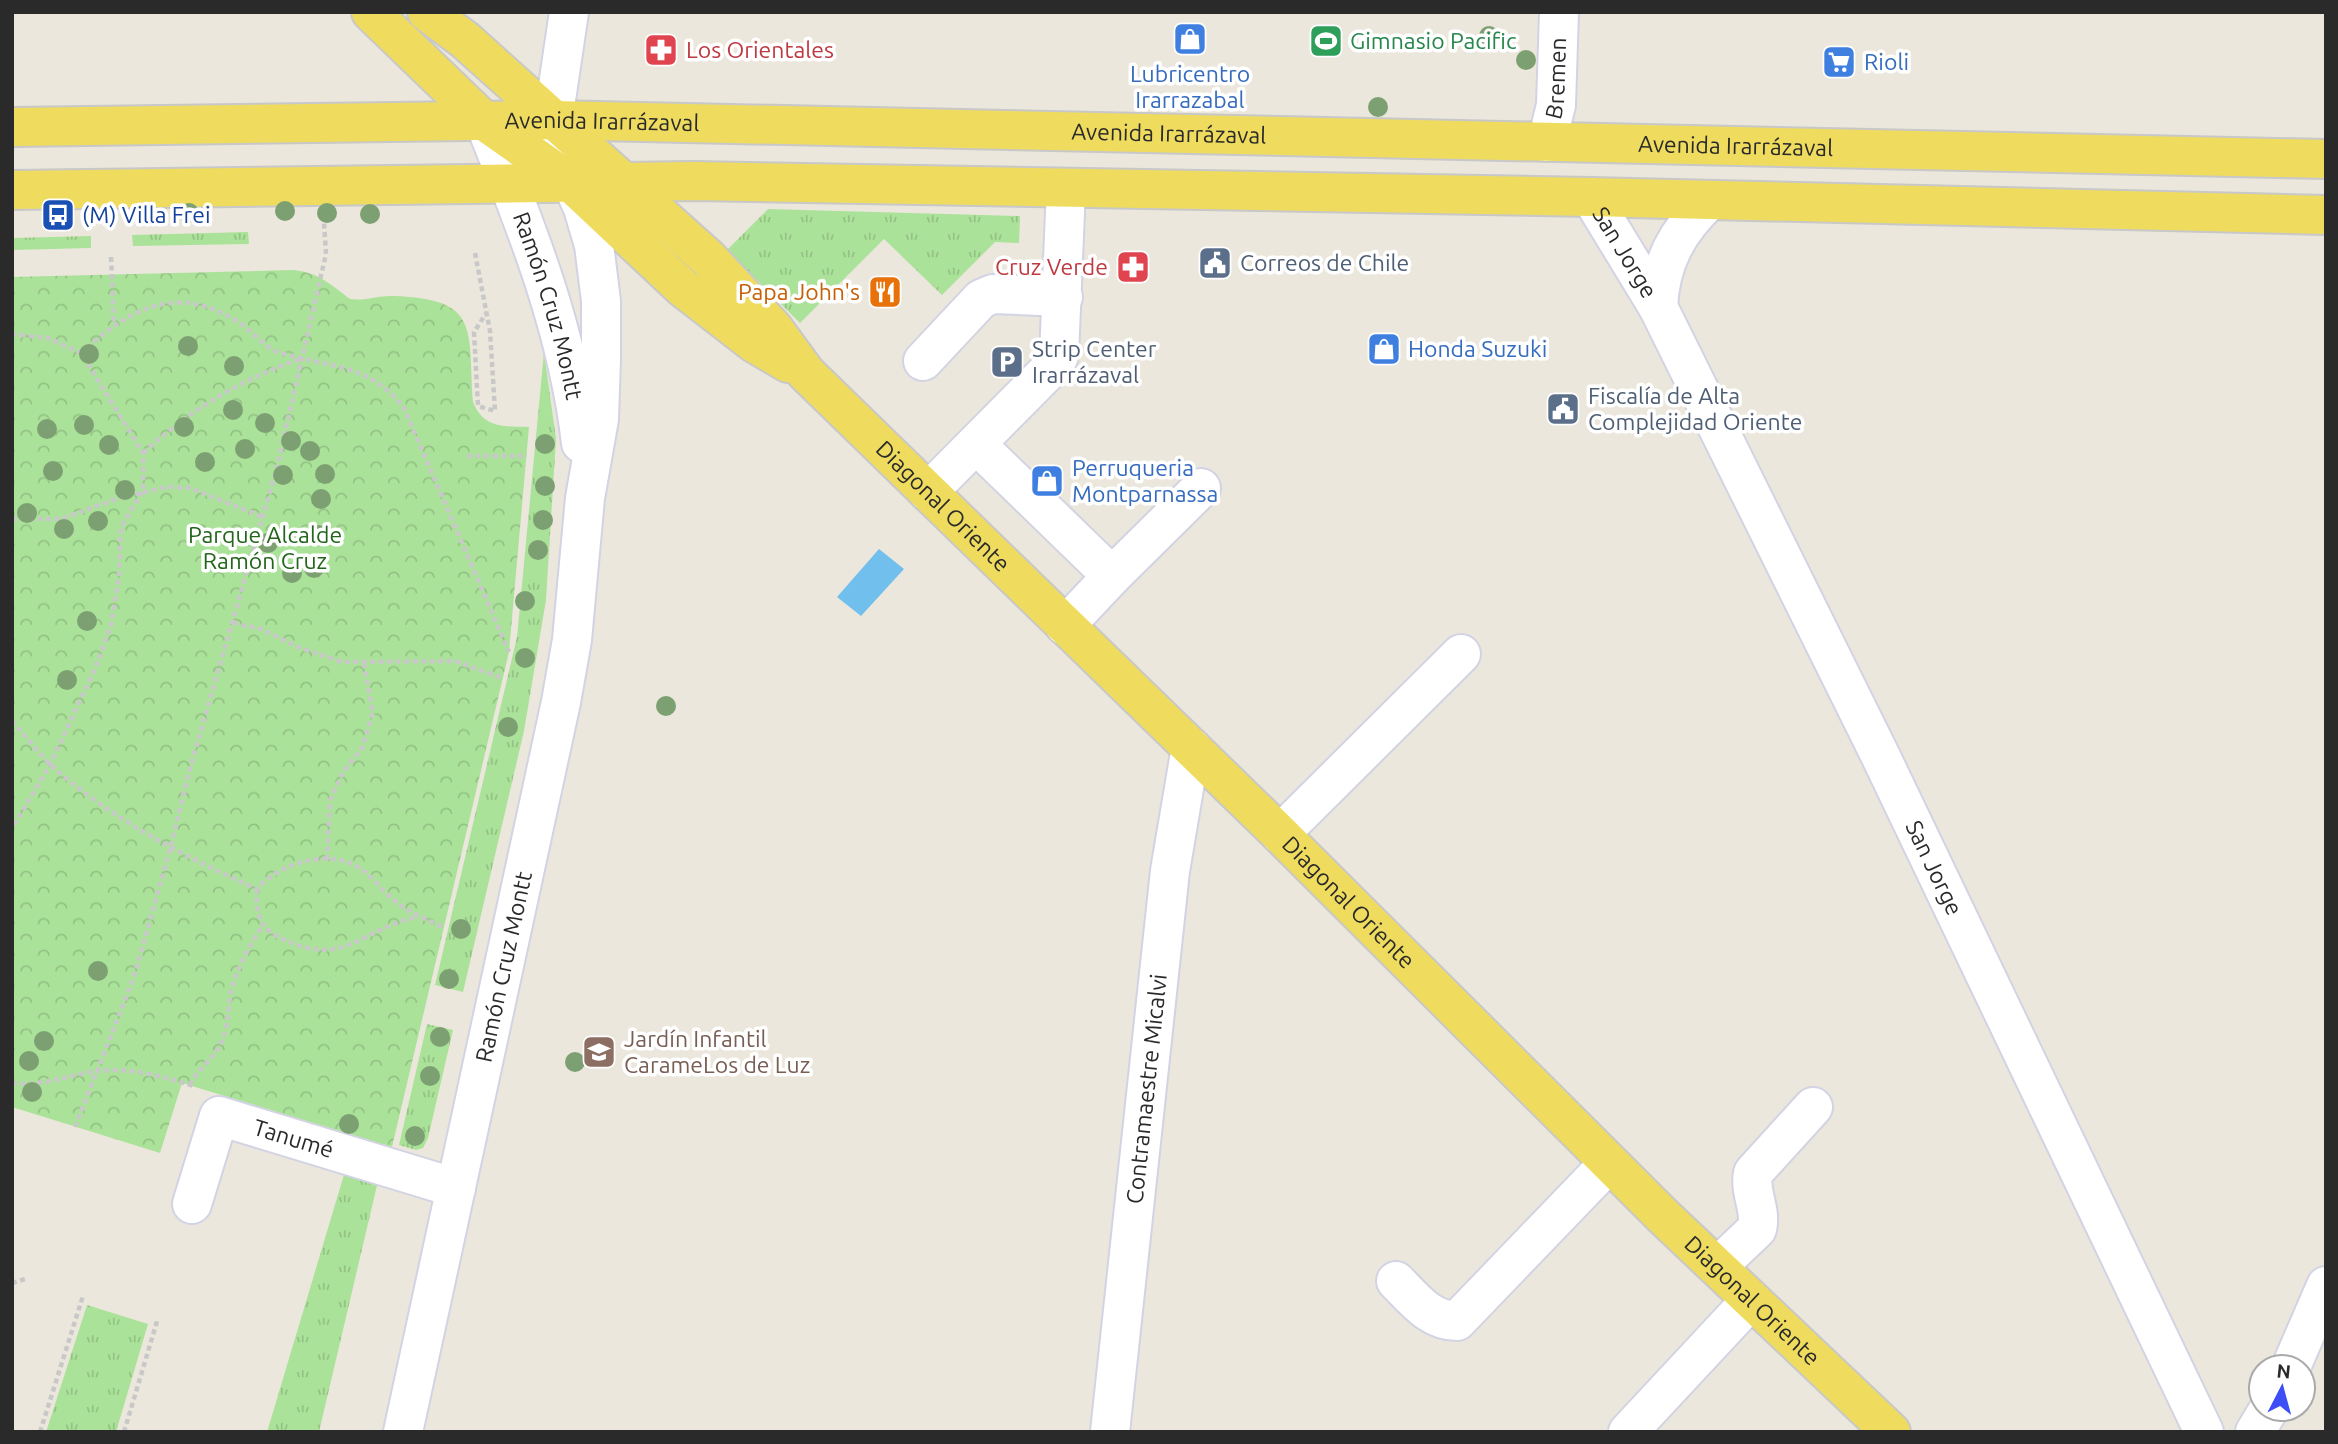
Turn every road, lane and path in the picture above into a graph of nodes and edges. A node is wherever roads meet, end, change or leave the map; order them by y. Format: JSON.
{"nodes":[{"id":1,"x":371,"y":12,"type":"edge"},
{"id":2,"x":427,"y":12,"type":"edge"},
{"id":3,"x":569,"y":12,"type":"edge"},
{"id":4,"x":1559,"y":12,"type":"edge"},
{"id":5,"x":553,"y":120,"type":"junction"},
{"id":6,"x":484,"y":121,"type":"junction"},
{"id":7,"x":12,"y":127,"type":"edge"},
{"id":8,"x":1547,"y":142,"type":"junction"},
{"id":9,"x":2326,"y":159,"type":"edge"},
{"id":10,"x":569,"y":181,"type":"junction"},
{"id":11,"x":509,"y":182,"type":"junction"},
{"id":12,"x":626,"y":182,"type":"junction"},
{"id":13,"x":1066,"y":188,"type":"junction"},
{"id":14,"x":12,"y":190,"type":"edge"},
{"id":15,"x":1493,"y":196,"type":"junction"},
{"id":16,"x":1591,"y":197,"type":"junction"},
{"id":17,"x":1709,"y":201,"type":"junction"},
{"id":18,"x":2326,"y":215,"type":"edge"},
{"id":19,"x":324,"y":219,"type":"dead end"},
{"id":20,"x":475,"y":253,"type":"dead end"},
{"id":21,"x":111,"y":257,"type":"dead end"},
{"id":22,"x":1063,"y":297,"type":"junction"},
{"id":23,"x":1658,"y":307,"type":"junction"},
{"id":24,"x":487,"y":312,"type":"junction"},
{"id":25,"x":114,"y":324,"type":"junction"},
{"id":26,"x":12,"y":334,"type":"edge"},
{"id":27,"x":81,"y":353,"type":"junction"},
{"id":28,"x":302,"y":359,"type":"junction"},
{"id":29,"x":923,"y":361,"type":"dead end"},
{"id":30,"x":806,"y":373,"type":"junction"},
{"id":31,"x":976,"y":444,"type":"junction"},
{"id":32,"x":143,"y":453,"type":"junction"},
{"id":33,"x":467,"y":456,"type":"dead end"},
{"id":34,"x":527,"y":456,"type":"dead end"},
{"id":35,"x":1201,"y":488,"type":"dead end"},
{"id":36,"x":143,"y":491,"type":"junction"},
{"id":37,"x":928,"y":492,"type":"junction"},
{"id":38,"x":585,"y":498,"type":"junction"},
{"id":39,"x":263,"y":517,"type":"junction"},
{"id":40,"x":12,"y":519,"type":"edge"},
{"id":41,"x":1112,"y":576,"type":"junction"},
{"id":42,"x":233,"y":623,"type":"junction"},
{"id":43,"x":1065,"y":626,"type":"junction"},
{"id":44,"x":509,"y":652,"type":"dead end"},
{"id":45,"x":1461,"y":654,"type":"dead end"},
{"id":46,"x":364,"y":664,"type":"junction"},
{"id":47,"x":502,"y":678,"type":"dead end"},
{"id":48,"x":12,"y":721,"type":"edge"},
{"id":49,"x":1191,"y":747,"type":"junction"},
{"id":50,"x":50,"y":765,"type":"junction"},
{"id":51,"x":12,"y":828,"type":"edge"},
{"id":52,"x":1280,"y":834,"type":"junction"},
{"id":53,"x":172,"y":846,"type":"junction"},
{"id":54,"x":327,"y":860,"type":"junction"},
{"id":55,"x":257,"y":889,"type":"junction"},
{"id":56,"x":419,"y":917,"type":"junction"},
{"id":57,"x":262,"y":926,"type":"junction"},
{"id":58,"x":443,"y":927,"type":"dead end"},
{"id":59,"x":97,"y":1071,"type":"junction"},
{"id":60,"x":12,"y":1083,"type":"edge"},
{"id":61,"x":182,"y":1083,"type":"dead end"},
{"id":62,"x":190,"y":1085,"type":"dead end"},
{"id":63,"x":1813,"y":1107,"type":"dead end"},
{"id":64,"x":75,"y":1127,"type":"dead end"},
{"id":65,"x":1609,"y":1163,"type":"junction"},
{"id":66,"x":456,"y":1188,"type":"junction"},
{"id":67,"x":192,"y":1204,"type":"dead end"},
{"id":68,"x":1717,"y":1267,"type":"junction"},
{"id":69,"x":25,"y":1279,"type":"dead end"},
{"id":70,"x":1396,"y":1281,"type":"dead end"},
{"id":71,"x":12,"y":1283,"type":"edge"},
{"id":72,"x":2326,"y":1286,"type":"edge"},
{"id":73,"x":83,"y":1296,"type":"dead end"},
{"id":74,"x":1751,"y":1300,"type":"junction"},
{"id":75,"x":158,"y":1318,"type":"dead end"},
{"id":76,"x":2297,"y":1353,"type":"edge"},
{"id":77,"x":40,"y":1432,"type":"edge"},
{"id":78,"x":124,"y":1432,"type":"edge"},
{"id":79,"x":403,"y":1432,"type":"edge"},
{"id":80,"x":1110,"y":1432,"type":"edge"},
{"id":81,"x":1628,"y":1432,"type":"edge"},
{"id":82,"x":1891,"y":1432,"type":"edge"},
{"id":83,"x":2204,"y":1432,"type":"edge"}],
"edges":[{"from":1,"to":6,"type":"main road","name":"Diagonal Oriente"},
{"from":2,"to":5,"type":"main road","name":"Diagonal Oriente"},
{"from":3,"to":5,"type":"street"},
{"from":4,"to":8,"type":"street","name":"Bremen"},
{"from":5,"to":6,"type":"main road","name":"Avenida Irarrázaval"},
{"from":5,"to":8,"type":"main road","name":"Avenida Irarrázaval"},
{"from":5,"to":10,"type":"street","name":"Ramón Cruz Montt"},
{"from":5,"to":12,"type":"main road","name":"Diagonal Oriente"},
{"from":6,"to":7,"type":"main road","name":"Avenida Irarrázaval"},
{"from":6,"to":10,"type":"main road","name":"Diagonal Oriente"},
{"from":6,"to":11,"type":"street","name":"Ramón Cruz Montt"},
{"from":8,"to":9,"type":"main road","name":"Avenida Irarrázaval"},
{"from":8,"to":15,"type":"main road"},
{"from":10,"to":11,"type":"main road"},
{"from":10,"to":12,"type":"main road"},
{"from":10,"to":30,"type":"main road","name":"Diagonal Oriente"},
{"from":10,"to":38,"type":"street","name":"Ramón Cruz Montt"},
{"from":11,"to":14,"type":"main road"},
{"from":11,"to":38,"type":"street","name":"Ramón Cruz Montt"},
{"from":12,"to":13,"type":"main road"},
{"from":12,"to":30,"type":"main road","name":"Diagonal Oriente"},
{"from":13,"to":15,"type":"main road"},
{"from":13,"to":22,"type":"street"},
{"from":15,"to":16,"type":"main road"},
{"from":16,"to":17,"type":"main road"},
{"from":16,"to":23,"type":"street","name":"San Jorge"},
{"from":17,"to":18,"type":"main road"},
{"from":17,"to":23,"type":"street","name":"San Jorge"},
{"from":19,"to":28,"type":"path"},
{"from":20,"to":24,"type":"path"},
{"from":21,"to":25,"type":"path"},
{"from":22,"to":29,"type":"street"},
{"from":22,"to":31,"type":"street"},
{"from":23,"to":83,"type":"street","name":"San Jorge"},
{"from":24,"to":24,"type":"path"},
{"from":25,"to":27,"type":"path"},
{"from":25,"to":28,"type":"path"},
{"from":26,"to":27,"type":"path"},
{"from":27,"to":32,"type":"path"},
{"from":28,"to":32,"type":"path"},
{"from":28,"to":39,"type":"path"},
{"from":28,"to":44,"type":"path"},
{"from":30,"to":37,"type":"main road","name":"Diagonal Oriente"},
{"from":31,"to":37,"type":"street"},
{"from":31,"to":41,"type":"street"},
{"from":32,"to":36,"type":"path"},
{"from":33,"to":34,"type":"path"},
{"from":35,"to":41,"type":"street"},
{"from":36,"to":39,"type":"path"},
{"from":36,"to":40,"type":"path"},
{"from":36,"to":50,"type":"path"},
{"from":37,"to":43,"type":"main road","name":"Diagonal Oriente"},
{"from":38,"to":66,"type":"street","name":"Ramón Cruz Montt"},
{"from":39,"to":42,"type":"path"},
{"from":41,"to":43,"type":"street"},
{"from":42,"to":46,"type":"path"},
{"from":42,"to":53,"type":"path"},
{"from":43,"to":49,"type":"main road","name":"Diagonal Oriente"},
{"from":45,"to":52,"type":"street"},
{"from":46,"to":47,"type":"path"},
{"from":46,"to":54,"type":"path"},
{"from":48,"to":50,"type":"path"},
{"from":49,"to":52,"type":"main road","name":"Diagonal Oriente"},
{"from":49,"to":80,"type":"street","name":"Contramaestre Micalvi"},
{"from":50,"to":51,"type":"path"},
{"from":50,"to":53,"type":"path"},
{"from":52,"to":65,"type":"main road","name":"Diagonal Oriente"},
{"from":53,"to":55,"type":"path"},
{"from":53,"to":59,"type":"path"},
{"from":54,"to":55,"type":"path"},
{"from":54,"to":56,"type":"path"},
{"from":55,"to":57,"type":"path"},
{"from":56,"to":57,"type":"path"},
{"from":56,"to":58,"type":"path"},
{"from":57,"to":62,"type":"path"},
{"from":59,"to":60,"type":"path"},
{"from":59,"to":61,"type":"path"},
{"from":59,"to":64,"type":"path"},
{"from":63,"to":68,"type":"street"},
{"from":65,"to":68,"type":"main road","name":"Diagonal Oriente"},
{"from":65,"to":70,"type":"street"},
{"from":66,"to":67,"type":"street","name":"Tanumé"},
{"from":66,"to":79,"type":"street","name":"Ramón Cruz Montt"},
{"from":68,"to":74,"type":"main road","name":"Diagonal Oriente"},
{"from":69,"to":71,"type":"path"},
{"from":72,"to":76,"type":"street"},
{"from":73,"to":77,"type":"path"},
{"from":74,"to":81,"type":"street"},
{"from":74,"to":82,"type":"main road","name":"Diagonal Oriente"},
{"from":75,"to":78,"type":"path"}]}
